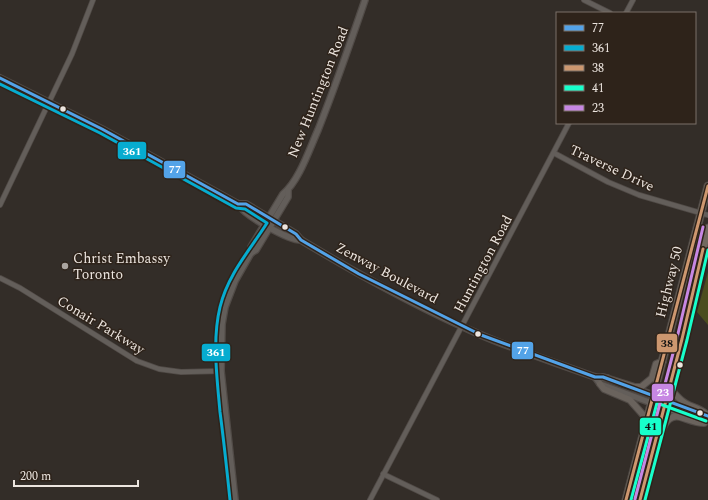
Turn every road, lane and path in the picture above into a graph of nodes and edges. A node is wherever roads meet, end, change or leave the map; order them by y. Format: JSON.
{"nodes":[{"id":1,"x":93,"y":0,"type":"edge"},
{"id":2,"x":365,"y":0,"type":"edge"},
{"id":3,"x":584,"y":0,"type":"edge"},
{"id":4,"x":633,"y":0,"type":"edge"},
{"id":5,"x":608,"y":12,"type":"edge"},
{"id":6,"x":627,"y":12,"type":"edge"},
{"id":7,"x":0,"y":78,"type":"edge"},
{"id":8,"x":49,"y":103,"type":"junction"},
{"id":9,"x":568,"y":124,"type":"edge"},
{"id":10,"x":554,"y":153,"type":"junction"},
{"id":11,"x":708,"y":186,"type":"edge"},
{"id":12,"x":238,"y":204,"type":"junction"},
{"id":13,"x":0,"y":205,"type":"edge"},
{"id":14,"x":704,"y":214,"type":"edge"},
{"id":15,"x":271,"y":219,"type":"junction"},
{"id":16,"x":267,"y":226,"type":"junction"},
{"id":17,"x":708,"y":228,"type":"edge"},
{"id":18,"x":301,"y":240,"type":"junction"},
{"id":19,"x":0,"y":278,"type":"edge"},
{"id":20,"x":462,"y":326,"type":"junction"},
{"id":21,"x":663,"y":362,"type":"junction"},
{"id":22,"x":674,"y":367,"type":"junction"},
{"id":23,"x":221,"y":371,"type":"junction"},
{"id":24,"x":595,"y":377,"type":"junction"},
{"id":25,"x":603,"y":377,"type":"junction"},
{"id":26,"x":600,"y":384,"type":"junction"},
{"id":27,"x":654,"y":396,"type":"junction"},
{"id":28,"x":666,"y":400,"type":"junction"},
{"id":29,"x":652,"y":404,"type":"junction"},
{"id":30,"x":664,"y":408,"type":"junction"},
{"id":31,"x":707,"y":419,"type":"edge"},
{"id":32,"x":641,"y":445,"type":"junction"},
{"id":33,"x":650,"y":463,"type":"junction"},
{"id":34,"x":383,"y":474,"type":"junction"},
{"id":35,"x":235,"y":500,"type":"edge"},
{"id":36,"x":370,"y":500,"type":"edge"},
{"id":37,"x":437,"y":500,"type":"edge"},
{"id":38,"x":626,"y":500,"type":"edge"},
{"id":39,"x":640,"y":500,"type":"edge"}],
"edges":[{"from":1,"to":8,"type":"street"},
{"from":2,"to":15,"type":"street","name":"New Huntington Road"},
{"from":3,"to":5,"type":"street"},
{"from":4,"to":6,"type":"street"},
{"from":7,"to":8,"type":"street","name":"Zenway Boulevard"},
{"from":8,"to":12,"type":"street","name":"Zenway Boulevard"},
{"from":8,"to":13,"type":"street"},
{"from":9,"to":10,"type":"street","name":"Huntington Road"},
{"from":10,"to":14,"type":"street","name":"Traverse Drive"},
{"from":10,"to":20,"type":"street","name":"Huntington Road"},
{"from":11,"to":14,"type":"main road","name":"Highway 50"},
{"from":12,"to":15,"type":"street","name":"Zenway Boulevard"},
{"from":12,"to":16,"type":"street","name":"Zenway Boulevard"},
{"from":14,"to":21,"type":"main road","name":"Highway 50"},
{"from":15,"to":16,"type":"street","name":"New Huntington Road"},
{"from":15,"to":18,"type":"street","name":"Zenway Boulevard"},
{"from":16,"to":18,"type":"street","name":"Zenway Boulevard"},
{"from":16,"to":23,"type":"street","name":"New Huntington Road"},
{"from":17,"to":22,"type":"main road","name":"Highway 50"},
{"from":18,"to":20,"type":"street","name":"Zenway Boulevard"},
{"from":19,"to":23,"type":"street","name":"Conair Parkway"},
{"from":20,"to":24,"type":"street","name":"Zenway Boulevard"},
{"from":20,"to":34,"type":"street","name":"Huntington Road"},
{"from":21,"to":25,"type":"main road"},
{"from":21,"to":27,"type":"main road","name":"Highway 50"},
{"from":22,"to":28,"type":"main road","name":"Highway 50"},
{"from":22,"to":31,"type":"main road"},
{"from":23,"to":35,"type":"street","name":"New Huntington Road"},
{"from":24,"to":25,"type":"street"},
{"from":24,"to":26,"type":"street"},
{"from":25,"to":27,"type":"street"},
{"from":26,"to":29,"type":"street"},
{"from":26,"to":32,"type":"main road"},
{"from":27,"to":28,"type":"street"},
{"from":27,"to":29,"type":"main road","name":"Highway 50"},
{"from":28,"to":30,"type":"main road","name":"Highway 50"},
{"from":28,"to":31,"type":"street"},
{"from":29,"to":30,"type":"street"},
{"from":29,"to":32,"type":"main road","name":"Highway 50"},
{"from":30,"to":31,"type":"street"},
{"from":30,"to":33,"type":"main road","name":"Highway 50"},
{"from":31,"to":33,"type":"main road"},
{"from":32,"to":38,"type":"main road","name":"Highway 50"},
{"from":33,"to":39,"type":"main road","name":"Highway 50"},
{"from":34,"to":36,"type":"street","name":"Huntington Road"},
{"from":34,"to":37,"type":"street"}]}
